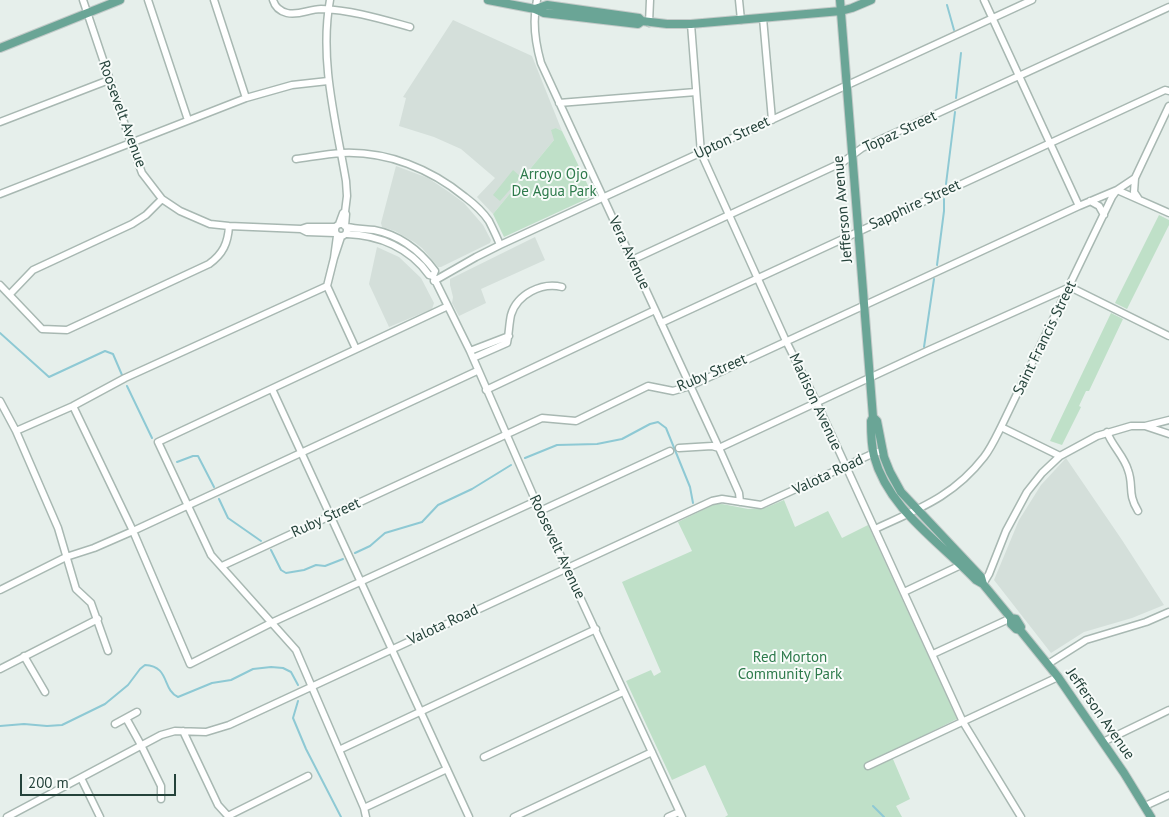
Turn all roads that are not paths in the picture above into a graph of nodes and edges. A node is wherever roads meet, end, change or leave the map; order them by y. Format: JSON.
{"nodes":[{"id":1,"x":83,"y":0,"type":"edge"},
{"id":2,"x":120,"y":0,"type":"edge"},
{"id":3,"x":148,"y":0,"type":"edge"},
{"id":4,"x":214,"y":0,"type":"edge"},
{"id":5,"x":273,"y":0,"type":"edge"},
{"id":6,"x":330,"y":0,"type":"edge"},
{"id":7,"x":488,"y":0,"type":"edge"},
{"id":8,"x":537,"y":0,"type":"edge"},
{"id":9,"x":650,"y":0,"type":"edge"},
{"id":10,"x":739,"y":0,"type":"edge"},
{"id":11,"x":840,"y":0,"type":"edge"},
{"id":12,"x":871,"y":0,"type":"edge"},
{"id":13,"x":984,"y":0,"type":"edge"},
{"id":14,"x":1032,"y":0,"type":"edge"},
{"id":15,"x":1169,"y":6,"type":"edge"},
{"id":16,"x":535,"y":9,"type":"junction"},
{"id":17,"x":328,"y":10,"type":"junction"},
{"id":18,"x":840,"y":11,"type":"junction"},
{"id":19,"x":88,"y":14,"type":"junction"},
{"id":20,"x":763,"y":18,"type":"junction"},
{"id":21,"x":992,"y":18,"type":"junction"},
{"id":22,"x":741,"y":20,"type":"junction"},
{"id":23,"x":645,"y":22,"type":"junction"},
{"id":24,"x":691,"y":24,"type":"junction"},
{"id":25,"x":410,"y":27,"type":"dead end"},
{"id":26,"x":0,"y":48,"type":"edge"},
{"id":27,"x":1019,"y":76,"type":"junction"},
{"id":28,"x":109,"y":80,"type":"junction"},
{"id":29,"x":328,"y":80,"type":"junction"},
{"id":30,"x":847,"y":86,"type":"junction"},
{"id":31,"x":1169,"y":91,"type":"edge"},
{"id":32,"x":696,"y":92,"type":"junction"},
{"id":33,"x":246,"y":98,"type":"junction"},
{"id":34,"x":559,"y":103,"type":"junction"},
{"id":35,"x":1169,"y":106,"type":"edge"},
{"id":36,"x":188,"y":120,"type":"junction"},
{"id":37,"x":772,"y":120,"type":"junction"},
{"id":38,"x":0,"y":122,"type":"edge"},
{"id":39,"x":1050,"y":142,"type":"junction"},
{"id":40,"x":131,"y":143,"type":"junction"},
{"id":41,"x":341,"y":153,"type":"junction"},
{"id":42,"x":701,"y":153,"type":"junction"},
{"id":43,"x":852,"y":155,"type":"junction"},
{"id":44,"x":296,"y":159,"type":"dead end"},
{"id":45,"x":1135,"y":178,"type":"junction"},
{"id":46,"x":1117,"y":190,"type":"junction"},
{"id":47,"x":0,"y":194,"type":"edge"},
{"id":48,"x":603,"y":198,"type":"junction"},
{"id":49,"x":1138,"y":198,"type":"junction"},
{"id":50,"x":162,"y":199,"type":"junction"},
{"id":51,"x":1090,"y":201,"type":"junction"},
{"id":52,"x":1079,"y":206,"type":"junction"},
{"id":53,"x":1169,"y":213,"type":"edge"},
{"id":54,"x":729,"y":215,"type":"junction"},
{"id":55,"x":1104,"y":215,"type":"junction"},
{"id":56,"x":229,"y":226,"type":"junction"},
{"id":57,"x":341,"y":230,"type":"junction"},
{"id":58,"x":858,"y":231,"type":"junction"},
{"id":59,"x":500,"y":245,"type":"junction"},
{"id":60,"x":632,"y":260,"type":"junction"},
{"id":61,"x":758,"y":278,"type":"junction"},
{"id":62,"x":434,"y":279,"type":"junction"},
{"id":63,"x":0,"y":285,"type":"edge"},
{"id":64,"x":327,"y":286,"type":"junction"},
{"id":65,"x":562,"y":287,"type":"dead end"},
{"id":66,"x":1070,"y":288,"type":"junction"},
{"id":67,"x":10,"y":294,"type":"junction"},
{"id":68,"x":864,"y":305,"type":"junction"},
{"id":69,"x":446,"y":307,"type":"junction"},
{"id":70,"x":655,"y":310,"type":"junction"},
{"id":71,"x":661,"y":323,"type":"junction"},
{"id":72,"x":509,"y":336,"type":"junction"},
{"id":73,"x":1169,"y":336,"type":"edge"},
{"id":74,"x":786,"y":341,"type":"junction"},
{"id":75,"x":356,"y":349,"type":"junction"},
{"id":76,"x":470,"y":351,"type":"junction"},
{"id":77,"x":473,"y":358,"type":"junction"},
{"id":78,"x":477,"y":371,"type":"junction"},
{"id":79,"x":870,"y":378,"type":"junction"},
{"id":80,"x":690,"y":386,"type":"junction"},
{"id":81,"x":272,"y":390,"type":"junction"},
{"id":82,"x":486,"y":390,"type":"junction"},
{"id":83,"x":0,"y":402,"type":"edge"},
{"id":84,"x":817,"y":403,"type":"junction"},
{"id":85,"x":73,"y":406,"type":"junction"},
{"id":86,"x":873,"y":417,"type":"junction"},
{"id":87,"x":1169,"y":420,"type":"edge"},
{"id":88,"x":1145,"y":426,"type":"junction"},
{"id":89,"x":1001,"y":427,"type":"junction"},
{"id":90,"x":16,"y":431,"type":"junction"},
{"id":91,"x":1107,"y":432,"type":"junction"},
{"id":92,"x":506,"y":434,"type":"junction"},
{"id":93,"x":1169,"y":434,"type":"edge"},
{"id":94,"x":679,"y":448,"type":"dead end"},
{"id":95,"x":719,"y":448,"type":"junction"},
{"id":96,"x":670,"y":450,"type":"dead end"},
{"id":97,"x":883,"y":451,"type":"junction"},
{"id":98,"x":302,"y":452,"type":"junction"},
{"id":99,"x":874,"y":453,"type":"junction"},
{"id":100,"x":1060,"y":456,"type":"junction"},
{"id":101,"x":846,"y":466,"type":"junction"},
{"id":102,"x":536,"y":501,"type":"junction"},
{"id":103,"x":740,"y":502,"type":"junction"},
{"id":104,"x":188,"y":506,"type":"junction"},
{"id":105,"x":917,"y":510,"type":"junction"},
{"id":106,"x":540,"y":511,"type":"junction"},
{"id":107,"x":1138,"y":511,"type":"dead end"},
{"id":108,"x":908,"y":514,"type":"junction"},
{"id":109,"x":330,"y":516,"type":"junction"},
{"id":110,"x":875,"y":529,"type":"junction"},
{"id":111,"x":132,"y":531,"type":"junction"},
{"id":112,"x":66,"y":557,"type":"junction"},
{"id":113,"x":961,"y":565,"type":"junction"},
{"id":114,"x":222,"y":566,"type":"junction"},
{"id":115,"x":567,"y":567,"type":"junction"},
{"id":116,"x":361,"y":582,"type":"junction"},
{"id":117,"x":983,"y":584,"type":"junction"},
{"id":118,"x":0,"y":590,"type":"edge"},
{"id":119,"x":904,"y":592,"type":"junction"},
{"id":120,"x":1169,"y":612,"type":"edge"},
{"id":121,"x":1011,"y":618,"type":"junction"},
{"id":122,"x":98,"y":619,"type":"junction"},
{"id":123,"x":273,"y":622,"type":"junction"},
{"id":124,"x":596,"y":629,"type":"junction"},
{"id":125,"x":392,"y":648,"type":"junction"},
{"id":126,"x":108,"y":651,"type":"dead end"},
{"id":127,"x":933,"y":654,"type":"junction"},
{"id":128,"x":24,"y":656,"type":"junction"},
{"id":129,"x":1048,"y":664,"type":"junction"},
{"id":130,"x":0,"y":669,"type":"edge"},
{"id":131,"x":1058,"y":677,"type":"junction"},
{"id":132,"x":312,"y":686,"type":"junction"},
{"id":133,"x":45,"y":692,"type":"dead end"},
{"id":134,"x":623,"y":692,"type":"junction"},
{"id":135,"x":420,"y":710,"type":"junction"},
{"id":136,"x":1169,"y":710,"type":"edge"},
{"id":137,"x":137,"y":712,"type":"dead end"},
{"id":138,"x":126,"y":718,"type":"junction"},
{"id":139,"x":963,"y":722,"type":"junction"},
{"id":140,"x":116,"y":724,"type":"dead end"},
{"id":141,"x":183,"y":731,"type":"junction"},
{"id":142,"x":1104,"y":742,"type":"junction"},
{"id":143,"x":141,"y":745,"type":"junction"},
{"id":144,"x":339,"y":750,"type":"junction"},
{"id":145,"x":652,"y":752,"type":"junction"},
{"id":146,"x":484,"y":757,"type":"dead end"},
{"id":147,"x":868,"y":766,"type":"dead end"},
{"id":148,"x":447,"y":769,"type":"junction"},
{"id":149,"x":308,"y":776,"type":"dead end"},
{"id":150,"x":81,"y":778,"type":"junction"},
{"id":151,"x":1169,"y":795,"type":"edge"},
{"id":152,"x":161,"y":799,"type":"dead end"},
{"id":153,"x":1145,"y":806,"type":"junction"},
{"id":154,"x":364,"y":808,"type":"junction"},
{"id":155,"x":680,"y":814,"type":"edge"},
{"id":156,"x":7,"y":817,"type":"edge"},
{"id":157,"x":100,"y":817,"type":"edge"},
{"id":158,"x":366,"y":817,"type":"edge"},
{"id":159,"x":469,"y":817,"type":"edge"},
{"id":160,"x":514,"y":817,"type":"edge"},
{"id":161,"x":668,"y":817,"type":"edge"},
{"id":162,"x":1021,"y":817,"type":"edge"},
{"id":163,"x":1151,"y":817,"type":"edge"}],
"edges":[{"from":1,"to":19,"type":"street","name":"Roosevelt Avenue"},
{"from":2,"to":19,"type":"main road"},
{"from":3,"to":36,"type":"street"},
{"from":4,"to":33,"type":"street"},
{"from":5,"to":17,"type":"street"},
{"from":6,"to":17,"type":"street"},
{"from":7,"to":16,"type":"main road"},
{"from":8,"to":16,"type":"street","name":"Vera Avenue"},
{"from":9,"to":23,"type":"street"},
{"from":10,"to":22,"type":"street"},
{"from":11,"to":18,"type":"main road","name":"Jefferson Avenue"},
{"from":12,"to":18,"type":"main road"},
{"from":13,"to":21,"type":"street"},
{"from":14,"to":21,"type":"street","name":"Upton Street"},
{"from":15,"to":27,"type":"street","name":"Topaz Street"},
{"from":16,"to":23,"type":"main road"},
{"from":16,"to":34,"type":"street","name":"Vera Avenue"},
{"from":17,"to":25,"type":"street"},
{"from":17,"to":29,"type":"street"},
{"from":18,"to":20,"type":"main road"},
{"from":18,"to":30,"type":"main road","name":"Jefferson Avenue"},
{"from":19,"to":26,"type":"main road"},
{"from":19,"to":28,"type":"street","name":"Roosevelt Avenue"},
{"from":20,"to":22,"type":"main road"},
{"from":20,"to":37,"type":"street"},
{"from":21,"to":27,"type":"street"},
{"from":21,"to":30,"type":"street","name":"Upton Street"},
{"from":22,"to":24,"type":"main road"},
{"from":23,"to":24,"type":"main road"},
{"from":24,"to":32,"type":"street","name":"Madison Avenue"},
{"from":27,"to":39,"type":"street"},
{"from":27,"to":43,"type":"street","name":"Topaz Street"},
{"from":28,"to":38,"type":"street"},
{"from":28,"to":40,"type":"street","name":"Roosevelt Avenue"},
{"from":29,"to":33,"type":"street"},
{"from":29,"to":41,"type":"street"},
{"from":30,"to":37,"type":"street","name":"Upton Street"},
{"from":30,"to":43,"type":"main road","name":"Jefferson Avenue"},
{"from":31,"to":39,"type":"street","name":"Sapphire Street"},
{"from":32,"to":34,"type":"street"},
{"from":32,"to":42,"type":"street","name":"Madison Avenue"},
{"from":33,"to":36,"type":"street"},
{"from":34,"to":48,"type":"street","name":"Vera Avenue"},
{"from":35,"to":45,"type":"street"},
{"from":36,"to":40,"type":"street"},
{"from":37,"to":42,"type":"street","name":"Upton Street"},
{"from":39,"to":52,"type":"street"},
{"from":39,"to":58,"type":"street","name":"Sapphire Street"},
{"from":40,"to":47,"type":"street"},
{"from":40,"to":50,"type":"street","name":"Roosevelt Avenue"},
{"from":41,"to":44,"type":"street"},
{"from":41,"to":57,"type":"street"},
{"from":41,"to":59,"type":"street"},
{"from":42,"to":48,"type":"street","name":"Upton Street"},
{"from":42,"to":54,"type":"street","name":"Madison Avenue"},
{"from":43,"to":54,"type":"street","name":"Topaz Street"},
{"from":43,"to":58,"type":"main road","name":"Jefferson Avenue"},
{"from":45,"to":46,"type":"street","name":"Saint Francis Street"},
{"from":45,"to":49,"type":"street"},
{"from":46,"to":49,"type":"street"},
{"from":46,"to":51,"type":"street","name":"Ruby Street"},
{"from":46,"to":55,"type":"street","name":"Saint Francis Street"},
{"from":48,"to":59,"type":"street","name":"Upton Street"},
{"from":48,"to":60,"type":"street","name":"Vera Avenue"},
{"from":49,"to":53,"type":"street"},
{"from":50,"to":56,"type":"street","name":"Roosevelt Avenue"},
{"from":50,"to":67,"type":"street"},
{"from":51,"to":52,"type":"street","name":"Ruby Street"},
{"from":51,"to":55,"type":"street"},
{"from":52,"to":68,"type":"street","name":"Ruby Street"},
{"from":54,"to":60,"type":"street","name":"Topaz Street"},
{"from":54,"to":61,"type":"street","name":"Madison Avenue"},
{"from":55,"to":66,"type":"street","name":"Saint Francis Street"},
{"from":56,"to":57,"type":"street","name":"Roosevelt Avenue"},
{"from":56,"to":67,"type":"street"},
{"from":57,"to":62,"type":"street","name":"Roosevelt Avenue"},
{"from":57,"to":64,"type":"street"},
{"from":58,"to":61,"type":"street","name":"Sapphire Street"},
{"from":58,"to":68,"type":"main road","name":"Jefferson Avenue"},
{"from":59,"to":62,"type":"street","name":"Upton Street"},
{"from":60,"to":70,"type":"street","name":"Vera Avenue"},
{"from":61,"to":71,"type":"street","name":"Sapphire Street"},
{"from":61,"to":74,"type":"street","name":"Madison Avenue"},
{"from":62,"to":69,"type":"street","name":"Roosevelt Avenue"},
{"from":63,"to":67,"type":"street"},
{"from":64,"to":75,"type":"street"},
{"from":64,"to":85,"type":"street"},
{"from":65,"to":72,"type":"street"},
{"from":66,"to":73,"type":"street"},
{"from":66,"to":79,"type":"street"},
{"from":66,"to":89,"type":"street","name":"Saint Francis Street"},
{"from":68,"to":74,"type":"street","name":"Ruby Street"},
{"from":68,"to":79,"type":"main road","name":"Jefferson Avenue"},
{"from":69,"to":75,"type":"street"},
{"from":69,"to":76,"type":"street","name":"Roosevelt Avenue"},
{"from":70,"to":71,"type":"street","name":"Vera Avenue"},
{"from":70,"to":82,"type":"street"},
{"from":71,"to":80,"type":"street","name":"Vera Avenue"},
{"from":72,"to":76,"type":"street"},
{"from":72,"to":77,"type":"street"},
{"from":74,"to":80,"type":"street","name":"Ruby Street"},
{"from":74,"to":84,"type":"street","name":"Madison Avenue"},
{"from":75,"to":81,"type":"street"},
{"from":76,"to":77,"type":"street","name":"Roosevelt Avenue"},
{"from":77,"to":78,"type":"street","name":"Roosevelt Avenue"},
{"from":78,"to":82,"type":"street","name":"Roosevelt Avenue"},
{"from":78,"to":98,"type":"street"},
{"from":79,"to":84,"type":"street"},
{"from":79,"to":86,"type":"main road","name":"Jefferson Avenue"},
{"from":80,"to":92,"type":"street","name":"Ruby Street"},
{"from":80,"to":95,"type":"street","name":"Vera Avenue"},
{"from":81,"to":98,"type":"street"},
{"from":81,"to":104,"type":"street"},
{"from":82,"to":92,"type":"street","name":"Roosevelt Avenue"},
{"from":83,"to":90,"type":"street"},
{"from":84,"to":95,"type":"street"},
{"from":84,"to":101,"type":"street","name":"Madison Avenue"},
{"from":85,"to":90,"type":"street"},
{"from":85,"to":111,"type":"street"},
{"from":86,"to":97,"type":"main road","name":"Jefferson Avenue"},
{"from":86,"to":99,"type":"main road","name":"Jefferson Avenue"},
{"from":87,"to":88,"type":"street"},
{"from":88,"to":91,"type":"street"},
{"from":88,"to":93,"type":"street"},
{"from":89,"to":100,"type":"street"},
{"from":89,"to":105,"type":"street","name":"Saint Francis Street"},
{"from":90,"to":112,"type":"street"},
{"from":91,"to":100,"type":"street"},
{"from":91,"to":107,"type":"street"},
{"from":92,"to":102,"type":"street","name":"Roosevelt Avenue"},
{"from":92,"to":109,"type":"street","name":"Ruby Street"},
{"from":94,"to":95,"type":"street"},
{"from":95,"to":103,"type":"street","name":"Vera Avenue"},
{"from":96,"to":106,"type":"street"},
{"from":97,"to":99,"type":"street","name":"Valota Road"},
{"from":97,"to":105,"type":"main road","name":"Jefferson Avenue"},
{"from":98,"to":104,"type":"street"},
{"from":98,"to":109,"type":"street"},
{"from":99,"to":101,"type":"street","name":"Valota Road"},
{"from":99,"to":108,"type":"main road","name":"Jefferson Avenue"},
{"from":100,"to":117,"type":"street"},
{"from":101,"to":103,"type":"street","name":"Valota Road"},
{"from":101,"to":110,"type":"street","name":"Madison Avenue"},
{"from":102,"to":106,"type":"street","name":"Roosevelt Avenue"},
{"from":102,"to":116,"type":"street"},
{"from":103,"to":115,"type":"street","name":"Valota Road"},
{"from":104,"to":111,"type":"street"},
{"from":104,"to":114,"type":"street"},
{"from":105,"to":108,"type":"street","name":"Saint Francis Street"},
{"from":105,"to":117,"type":"main road","name":"Jefferson Avenue"},
{"from":106,"to":115,"type":"street","name":"Roosevelt Avenue"},
{"from":108,"to":110,"type":"street","name":"Saint Francis Street"},
{"from":108,"to":113,"type":"main road","name":"Jefferson Avenue"},
{"from":109,"to":114,"type":"street","name":"Ruby Street"},
{"from":109,"to":116,"type":"street"},
{"from":110,"to":119,"type":"street","name":"Madison Avenue"},
{"from":111,"to":112,"type":"street"},
{"from":111,"to":123,"type":"street"},
{"from":112,"to":118,"type":"street"},
{"from":112,"to":122,"type":"street"},
{"from":113,"to":117,"type":"main road","name":"Jefferson Avenue"},
{"from":113,"to":119,"type":"street"},
{"from":114,"to":123,"type":"street"},
{"from":115,"to":124,"type":"street","name":"Roosevelt Avenue"},
{"from":115,"to":125,"type":"street","name":"Valota Road"},
{"from":116,"to":123,"type":"street"},
{"from":116,"to":125,"type":"street"},
{"from":117,"to":121,"type":"main road","name":"Jefferson Avenue"},
{"from":119,"to":127,"type":"street","name":"Madison Avenue"},
{"from":120,"to":129,"type":"street"},
{"from":121,"to":127,"type":"street"},
{"from":121,"to":129,"type":"main road","name":"Jefferson Avenue"},
{"from":122,"to":126,"type":"street"},
{"from":122,"to":128,"type":"street"},
{"from":123,"to":132,"type":"street"},
{"from":124,"to":134,"type":"street","name":"Roosevelt Avenue"},
{"from":124,"to":135,"type":"street"},
{"from":125,"to":132,"type":"street","name":"Valota Road"},
{"from":125,"to":135,"type":"street"},
{"from":127,"to":139,"type":"street","name":"Madison Avenue"},
{"from":128,"to":130,"type":"street"},
{"from":128,"to":133,"type":"street"},
{"from":129,"to":131,"type":"main road","name":"Jefferson Avenue"},
{"from":131,"to":139,"type":"street"},
{"from":131,"to":142,"type":"main road","name":"Jefferson Avenue"},
{"from":132,"to":141,"type":"street","name":"Valota Road"},
{"from":132,"to":144,"type":"street"},
{"from":134,"to":145,"type":"street","name":"Roosevelt Avenue"},
{"from":134,"to":146,"type":"street"},
{"from":135,"to":144,"type":"street"},
{"from":135,"to":148,"type":"street"},
{"from":136,"to":142,"type":"street"},
{"from":137,"to":138,"type":"street"},
{"from":138,"to":140,"type":"street"},
{"from":138,"to":143,"type":"street"},
{"from":139,"to":147,"type":"street"},
{"from":139,"to":162,"type":"street","name":"Madison Avenue"},
{"from":141,"to":143,"type":"street","name":"Valota Road"},
{"from":141,"to":149,"type":"street"},
{"from":142,"to":153,"type":"main road","name":"Jefferson Avenue"},
{"from":143,"to":150,"type":"street","name":"Valota Road"},
{"from":143,"to":152,"type":"street"},
{"from":144,"to":154,"type":"street"},
{"from":145,"to":155,"type":"street","name":"Roosevelt Avenue"},
{"from":145,"to":160,"type":"street"},
{"from":148,"to":154,"type":"street"},
{"from":148,"to":159,"type":"street"},
{"from":150,"to":156,"type":"street","name":"Valota Road"},
{"from":150,"to":157,"type":"street"},
{"from":151,"to":153,"type":"street"},
{"from":153,"to":163,"type":"main road","name":"Jefferson Avenue"},
{"from":154,"to":158,"type":"street"},
{"from":155,"to":161,"type":"street"}]}
